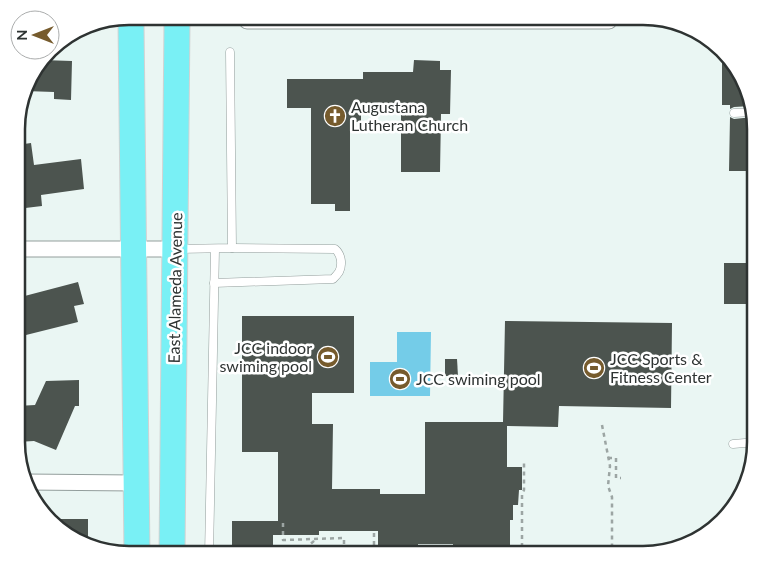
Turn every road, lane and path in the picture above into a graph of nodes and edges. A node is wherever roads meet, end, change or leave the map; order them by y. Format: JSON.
{"nodes":[{"id":1,"x":131,"y":25,"type":"edge"},
{"id":2,"x":177,"y":25,"type":"edge"},
{"id":3,"x":230,"y":52,"type":"dead end"},
{"id":4,"x":746,"y":112,"type":"edge"},
{"id":5,"x":734,"y":113,"type":"dead end"},
{"id":6,"x":232,"y":248,"type":"junction"},
{"id":7,"x":25,"y":249,"type":"edge"},
{"id":8,"x":133,"y":249,"type":"junction"},
{"id":9,"x":176,"y":249,"type":"junction"},
{"id":10,"x":215,"y":249,"type":"junction"},
{"id":11,"x":214,"y":283,"type":"junction"},
{"id":12,"x":602,"y":425,"type":"dead end"},
{"id":13,"x":747,"y":443,"type":"edge"},
{"id":14,"x":733,"y":444,"type":"dead end"},
{"id":15,"x":608,"y":458,"type":"junction"},
{"id":16,"x":524,"y":461,"type":"dead end"},
{"id":17,"x":621,"y":478,"type":"dead end"},
{"id":18,"x":33,"y":482,"type":"edge"},
{"id":19,"x":135,"y":483,"type":"junction"},
{"id":20,"x":283,"y":523,"type":"dead end"},
{"id":21,"x":374,"y":533,"type":"dead end"},
{"id":22,"x":316,"y":540,"type":"junction"},
{"id":23,"x":137,"y":546,"type":"edge"},
{"id":24,"x":172,"y":546,"type":"edge"},
{"id":25,"x":209,"y":546,"type":"edge"},
{"id":26,"x":308,"y":546,"type":"edge"},
{"id":27,"x":344,"y":546,"type":"edge"},
{"id":28,"x":374,"y":546,"type":"edge"},
{"id":29,"x":522,"y":546,"type":"edge"},
{"id":30,"x":612,"y":546,"type":"edge"}],
"edges":[{"from":1,"to":8,"type":"main road"},
{"from":2,"to":9,"type":"main road","name":"East Alameda Avenue"},
{"from":3,"to":6,"type":"lane"},
{"from":4,"to":5,"type":"lane"},
{"from":6,"to":10,"type":"lane"},
{"from":6,"to":11,"type":"lane"},
{"from":7,"to":8,"type":"street"},
{"from":8,"to":9,"type":"street"},
{"from":8,"to":19,"type":"main road"},
{"from":9,"to":10,"type":"lane"},
{"from":9,"to":24,"type":"main road","name":"East Alameda Avenue"},
{"from":10,"to":11,"type":"lane"},
{"from":11,"to":25,"type":"lane"},
{"from":12,"to":15,"type":"path"},
{"from":13,"to":14,"type":"lane"},
{"from":15,"to":17,"type":"path"},
{"from":15,"to":30,"type":"path"},
{"from":16,"to":29,"type":"path"},
{"from":18,"to":19,"type":"street"},
{"from":19,"to":23,"type":"main road"},
{"from":20,"to":22,"type":"path"},
{"from":21,"to":28,"type":"path"},
{"from":22,"to":26,"type":"path"},
{"from":22,"to":27,"type":"path"}]}
